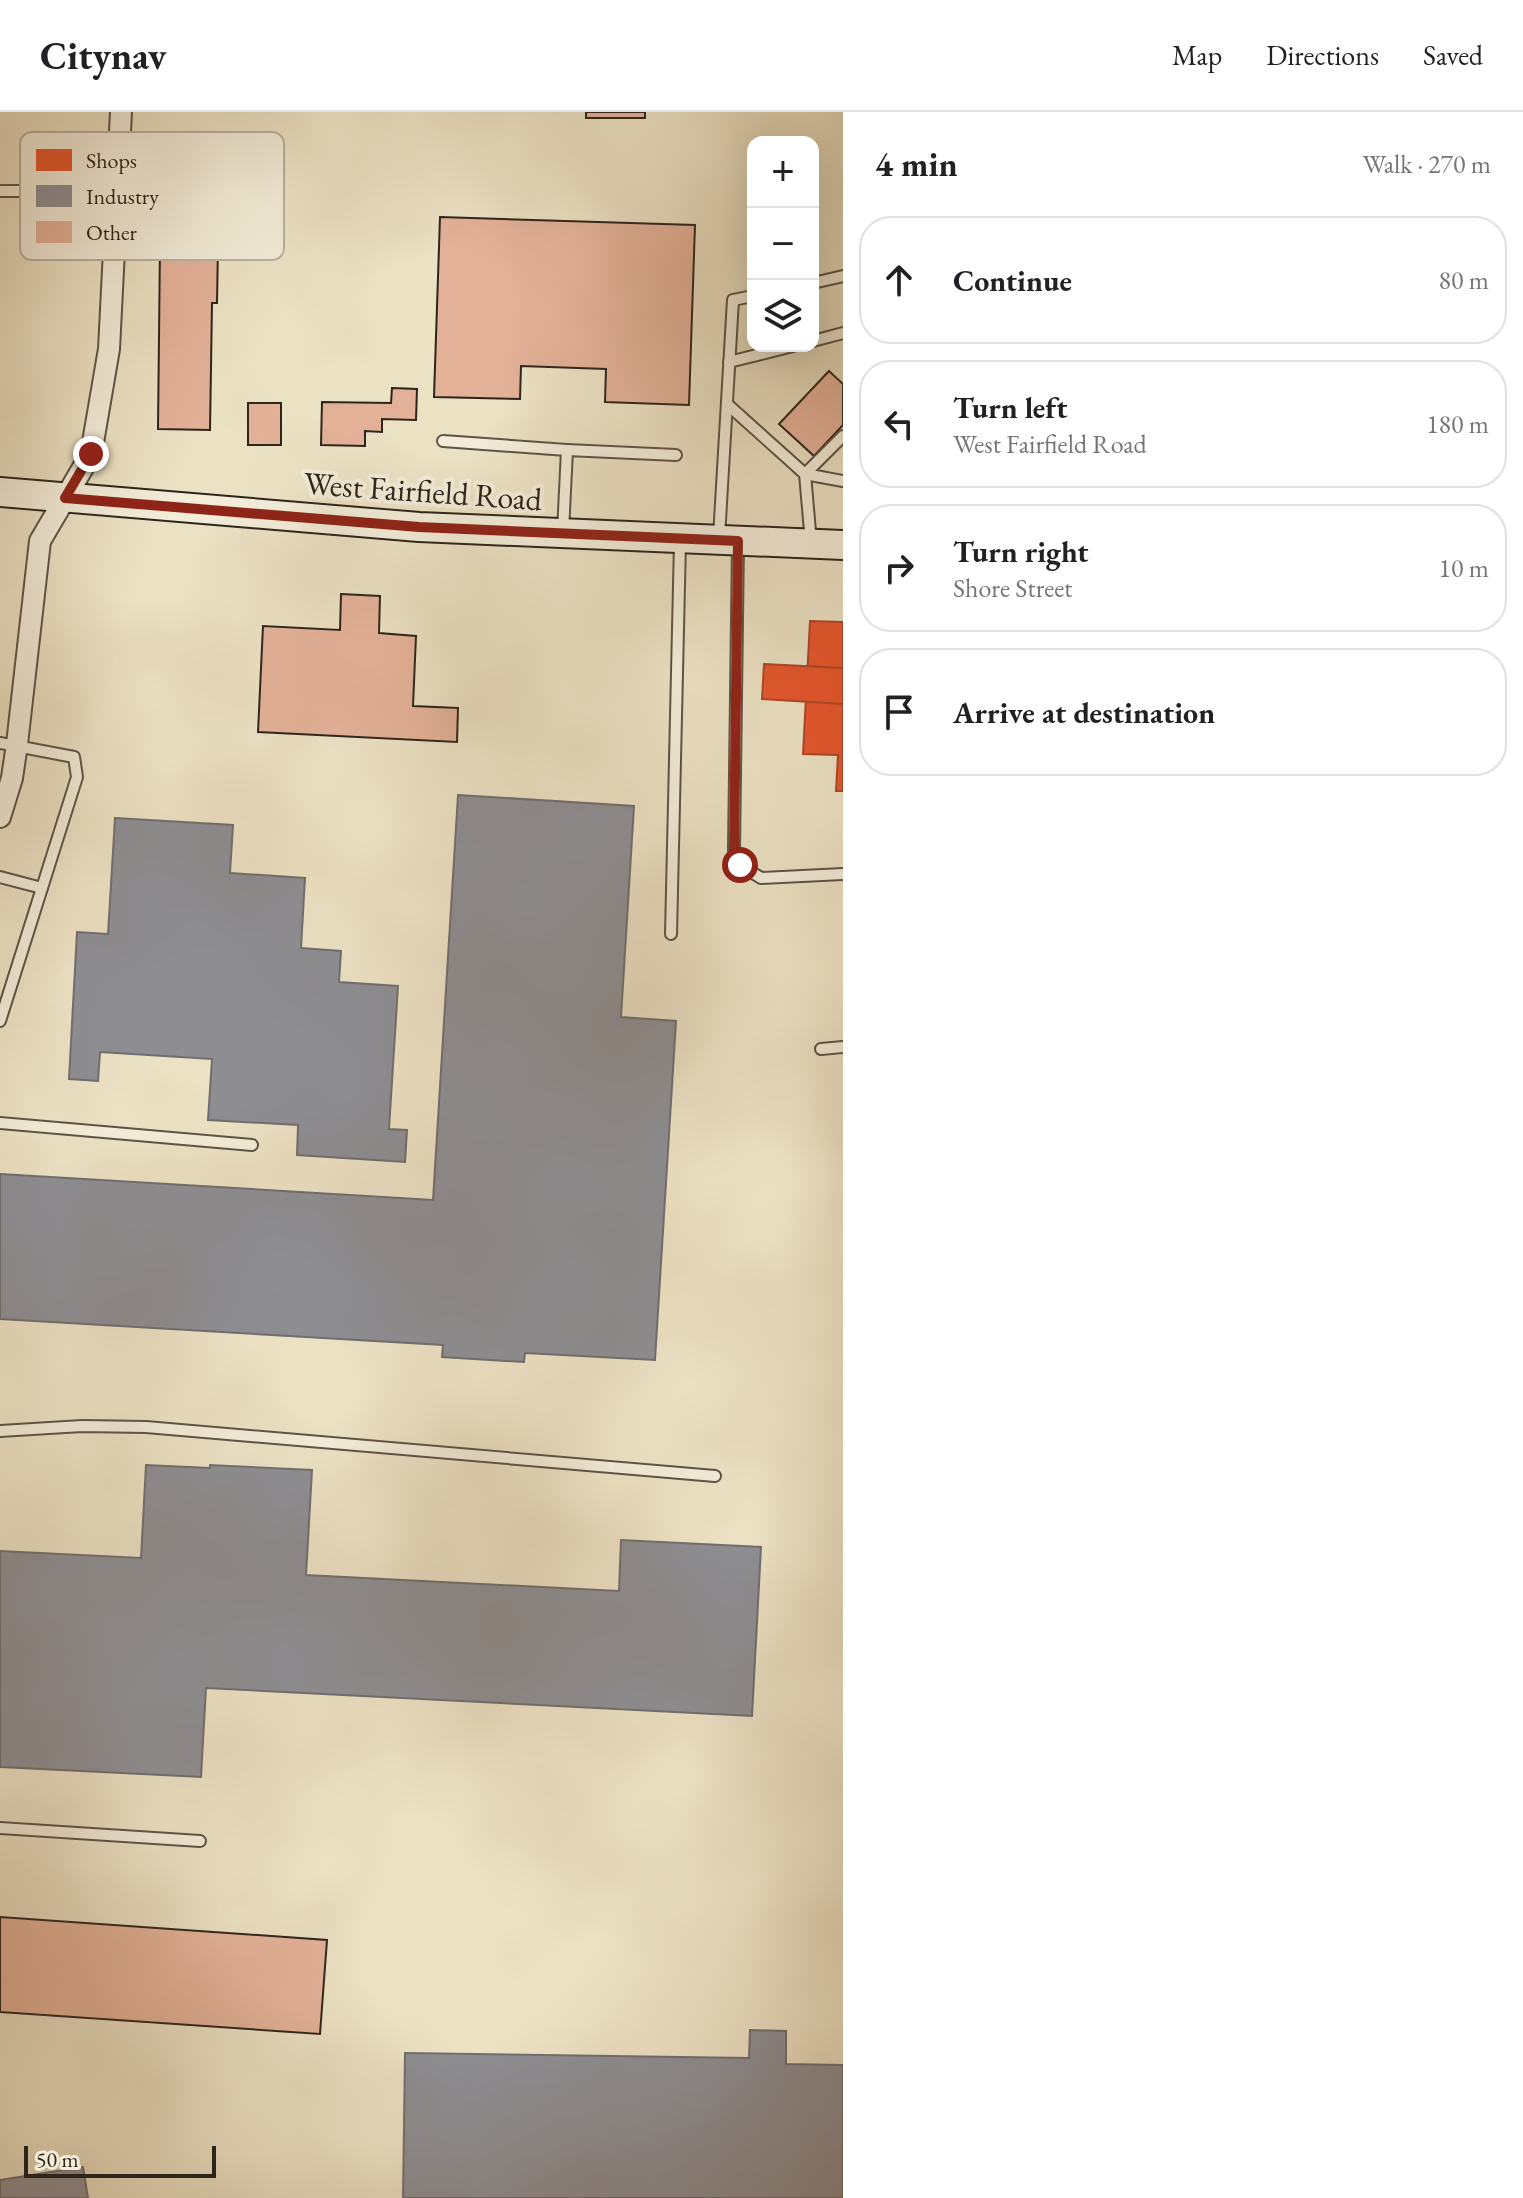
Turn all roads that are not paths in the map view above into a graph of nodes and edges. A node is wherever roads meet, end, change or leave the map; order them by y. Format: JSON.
{"nodes":[{"id":1,"x":121,"y":112,"type":"edge"},
{"id":2,"x":120,"y":132,"type":"edge"},
{"id":3,"x":114,"y":260,"type":"edge"},
{"id":4,"x":843,"y":276,"type":"edge"},
{"id":5,"x":819,"y":282,"type":"edge"},
{"id":6,"x":747,"y":297,"type":"edge"},
{"id":7,"x":843,"y":333,"type":"edge"},
{"id":8,"x":819,"y":339,"type":"edge"},
{"id":9,"x":769,"y":352,"type":"edge"},
{"id":10,"x":729,"y":362,"type":"junction"},
{"id":11,"x":727,"y":404,"type":"junction"},
{"id":12,"x":843,"y":436,"type":"edge"},
{"id":13,"x":443,"y":441,"type":"dead end"},
{"id":14,"x":567,"y":450,"type":"junction"},
{"id":15,"x":676,"y":455,"type":"dead end"},
{"id":16,"x":805,"y":474,"type":"junction"},
{"id":17,"x":843,"y":481,"type":"edge"},
{"id":18,"x":0,"y":492,"type":"edge"},
{"id":19,"x":65,"y":498,"type":"junction"},
{"id":20,"x":563,"y":534,"type":"junction"},
{"id":21,"x":680,"y":540,"type":"junction"},
{"id":22,"x":728,"y":541,"type":"junction"},
{"id":23,"x":811,"y":544,"type":"junction"},
{"id":24,"x":843,"y":545,"type":"edge"},
{"id":25,"x":8,"y":744,"type":"edge"},
{"id":26,"x":0,"y":817,"type":"edge"},
{"id":27,"x":843,"y":874,"type":"edge"},
{"id":28,"x":0,"y":877,"type":"edge"},
{"id":29,"x":42,"y":888,"type":"junction"},
{"id":30,"x":671,"y":934,"type":"dead end"},
{"id":31,"x":4,"y":993,"type":"edge"},
{"id":32,"x":0,"y":1021,"type":"edge"},
{"id":33,"x":843,"y":1047,"type":"edge"},
{"id":34,"x":821,"y":1049,"type":"dead end"},
{"id":35,"x":0,"y":1123,"type":"edge"},
{"id":36,"x":252,"y":1145,"type":"dead end"},
{"id":37,"x":0,"y":1431,"type":"edge"},
{"id":38,"x":715,"y":1476,"type":"dead end"},
{"id":39,"x":0,"y":1828,"type":"edge"},
{"id":40,"x":200,"y":1841,"type":"dead end"}],
"edges":[{"from":1,"to":2,"type":"street"},
{"from":3,"to":19,"type":"street"},
{"from":4,"to":5,"type":"lane"},
{"from":6,"to":10,"type":"lane"},
{"from":7,"to":8,"type":"lane"},
{"from":9,"to":10,"type":"lane"},
{"from":10,"to":11,"type":"lane"},
{"from":11,"to":16,"type":"lane"},
{"from":11,"to":22,"type":"lane"},
{"from":12,"to":16,"type":"lane"},
{"from":13,"to":14,"type":"lane"},
{"from":14,"to":15,"type":"lane"},
{"from":14,"to":20,"type":"lane"},
{"from":16,"to":17,"type":"lane"},
{"from":16,"to":23,"type":"lane"},
{"from":18,"to":19,"type":"main road","name":"West Fairfield Road"},
{"from":19,"to":20,"type":"main road","name":"West Fairfield Road"},
{"from":19,"to":25,"type":"street"},
{"from":20,"to":21,"type":"main road","name":"West Fairfield Road"},
{"from":21,"to":22,"type":"main road","name":"West Fairfield Road"},
{"from":21,"to":30,"type":"lane"},
{"from":22,"to":23,"type":"main road","name":"West Fairfield Road"},
{"from":22,"to":27,"type":"lane"},
{"from":23,"to":24,"type":"main road","name":"West Fairfield Road"},
{"from":25,"to":26,"type":"street"},
{"from":25,"to":29,"type":"lane"},
{"from":28,"to":29,"type":"lane"},
{"from":29,"to":31,"type":"lane"},
{"from":31,"to":32,"type":"lane"},
{"from":33,"to":34,"type":"lane"},
{"from":35,"to":36,"type":"lane"},
{"from":37,"to":38,"type":"lane"},
{"from":39,"to":40,"type":"lane"}]}
